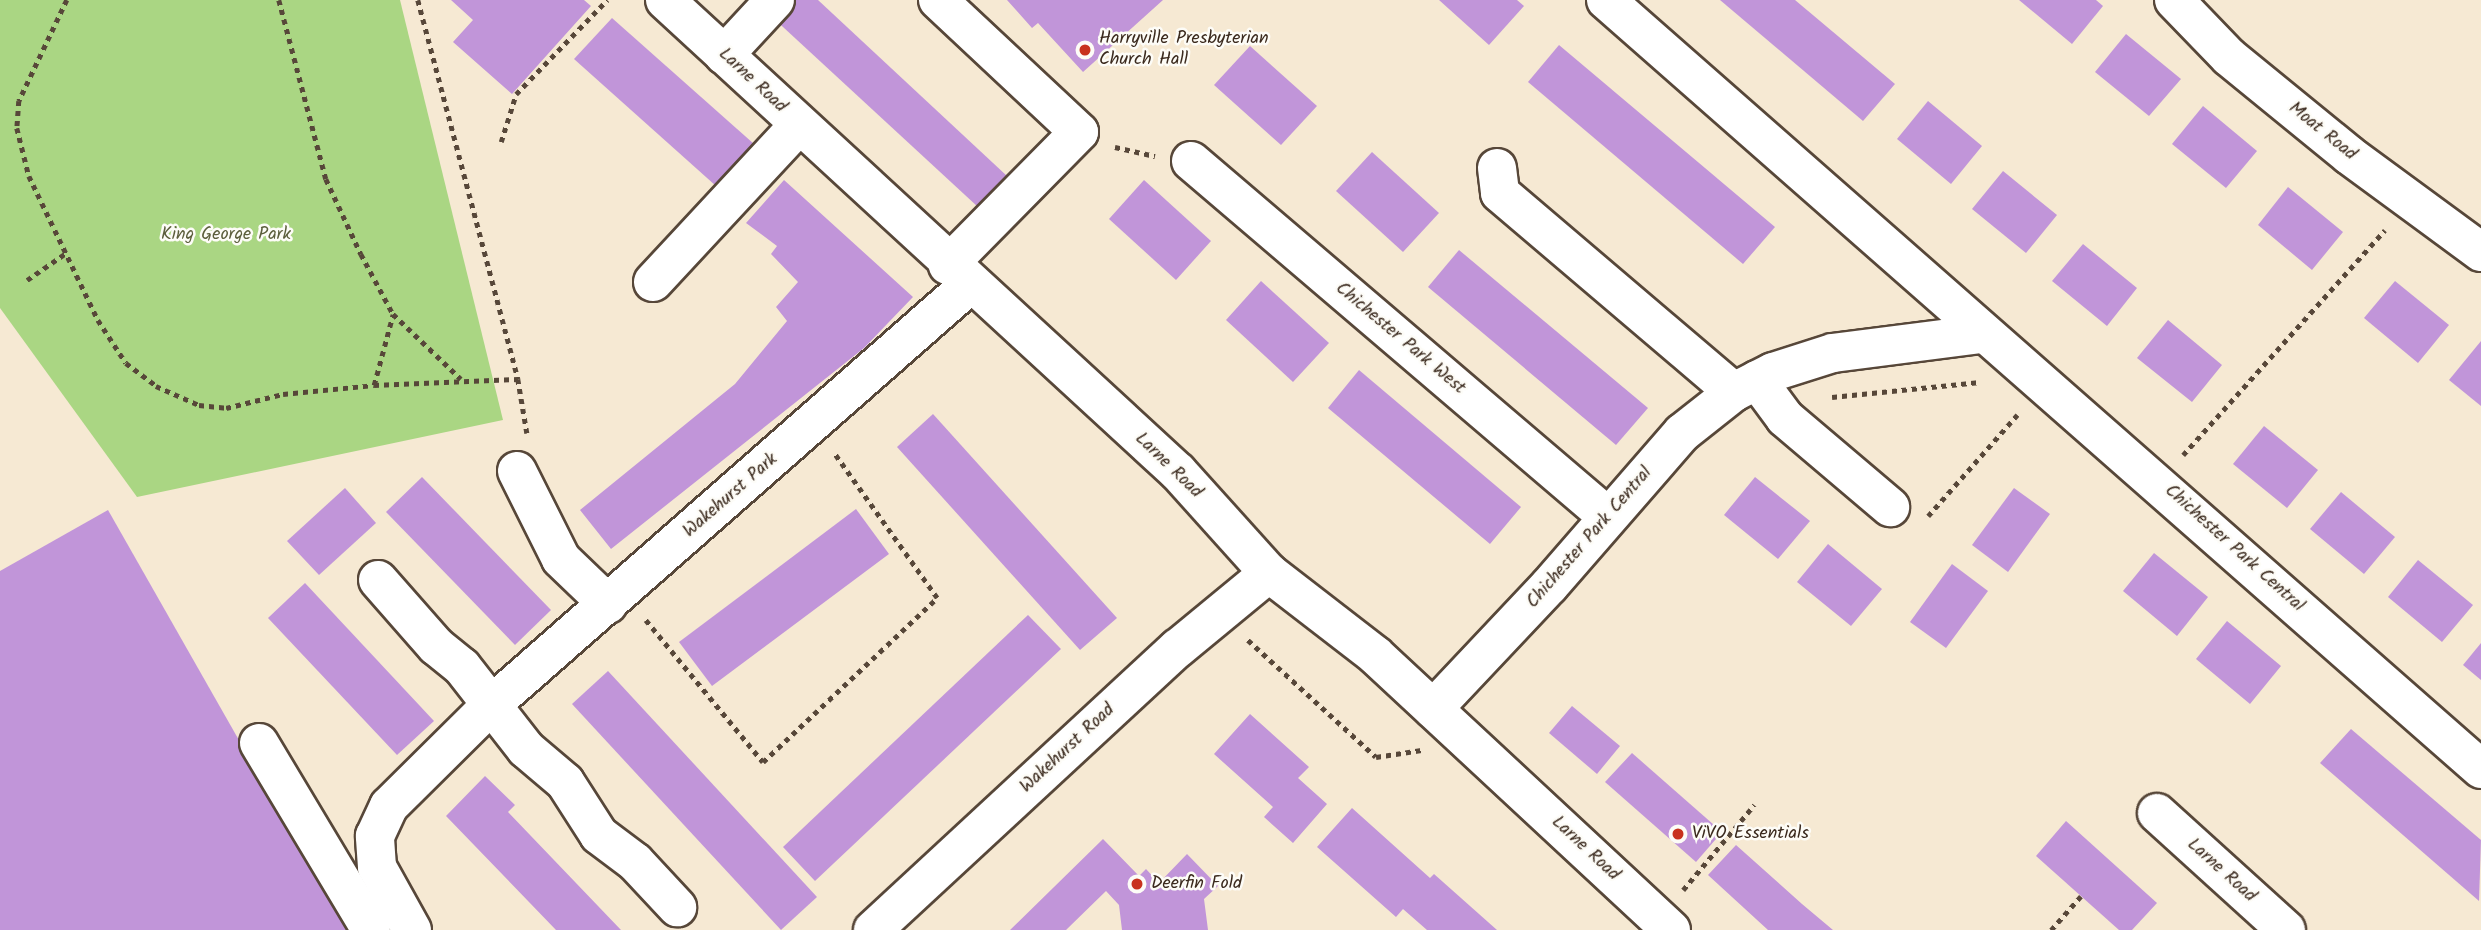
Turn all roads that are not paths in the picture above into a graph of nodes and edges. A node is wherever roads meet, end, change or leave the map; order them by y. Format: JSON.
{"nodes":[{"id":1,"x":665,"y":0,"type":"edge"},
{"id":2,"x":775,"y":0,"type":"edge"},
{"id":3,"x":938,"y":0,"type":"edge"},
{"id":4,"x":1606,"y":0,"type":"edge"},
{"id":5,"x":2174,"y":0,"type":"edge"},
{"id":6,"x":724,"y":55,"type":"junction"},
{"id":7,"x":799,"y":125,"type":"junction"},
{"id":8,"x":1191,"y":160,"type":"road end"},
{"id":9,"x":1497,"y":169,"type":"dead end"},
{"id":10,"x":2481,"y":253,"type":"edge"},
{"id":11,"x":959,"y":275,"type":"junction"},
{"id":12,"x":653,"y":282,"type":"dead end"},
{"id":13,"x":1982,"y":334,"type":"junction"},
{"id":14,"x":1745,"y":386,"type":"junction"},
{"id":15,"x":517,"y":471,"type":"road end"},
{"id":16,"x":1608,"y":517,"type":"junction"},
{"id":17,"x":1905,"y":517,"type":"road end"},
{"id":18,"x":1269,"y":573,"type":"junction"},
{"id":19,"x":378,"y":580,"type":"dead end"},
{"id":20,"x":616,"y":597,"type":"junction"},
{"id":21,"x":490,"y":706,"type":"junction"},
{"id":22,"x":1433,"y":709,"type":"junction"},
{"id":23,"x":259,"y":743,"type":"dead end"},
{"id":24,"x":2481,"y":769,"type":"edge"},
{"id":25,"x":2157,"y":813,"type":"dead end"},
{"id":26,"x":677,"y":907,"type":"dead end"},
{"id":27,"x":895,"y":923,"type":"edge"},
{"id":28,"x":1665,"y":924,"type":"edge"},
{"id":29,"x":2285,"y":929,"type":"edge"},
{"id":30,"x":371,"y":930,"type":"edge"},
{"id":31,"x":412,"y":930,"type":"edge"}],
"edges":[{"from":1,"to":6,"type":"street","name":"Larne Road"},
{"from":2,"to":6,"type":"street"},
{"from":3,"to":11,"type":"street","name":"Wakehurst Park"},
{"from":4,"to":13,"type":"street","name":"Chichester Park Central"},
{"from":5,"to":10,"type":"street","name":"Moat Road"},
{"from":6,"to":7,"type":"street","name":"Larne Road"},
{"from":7,"to":11,"type":"street","name":"Larne Road"},
{"from":7,"to":12,"type":"street"},
{"from":8,"to":16,"type":"street","name":"Chichester Park West"},
{"from":9,"to":14,"type":"street"},
{"from":11,"to":18,"type":"street","name":"Larne Road"},
{"from":11,"to":20,"type":"street","name":"Wakehurst Park"},
{"from":13,"to":14,"type":"street","name":"Chichester Park Central"},
{"from":13,"to":24,"type":"street","name":"Chichester Park Central"},
{"from":14,"to":16,"type":"street","name":"Chichester Park Central"},
{"from":14,"to":17,"type":"street"},
{"from":15,"to":20,"type":"street"},
{"from":16,"to":22,"type":"street","name":"Chichester Park Central"},
{"from":18,"to":22,"type":"street","name":"Larne Road"},
{"from":18,"to":27,"type":"street","name":"Wakehurst Road"},
{"from":19,"to":21,"type":"street"},
{"from":20,"to":21,"type":"street","name":"Wakehurst Park"},
{"from":21,"to":26,"type":"street"},
{"from":21,"to":31,"type":"street","name":"Wakehurst Park"},
{"from":22,"to":28,"type":"street","name":"Larne Road"},
{"from":23,"to":30,"type":"street"},
{"from":25,"to":29,"type":"street","name":"Larne Road"}]}
